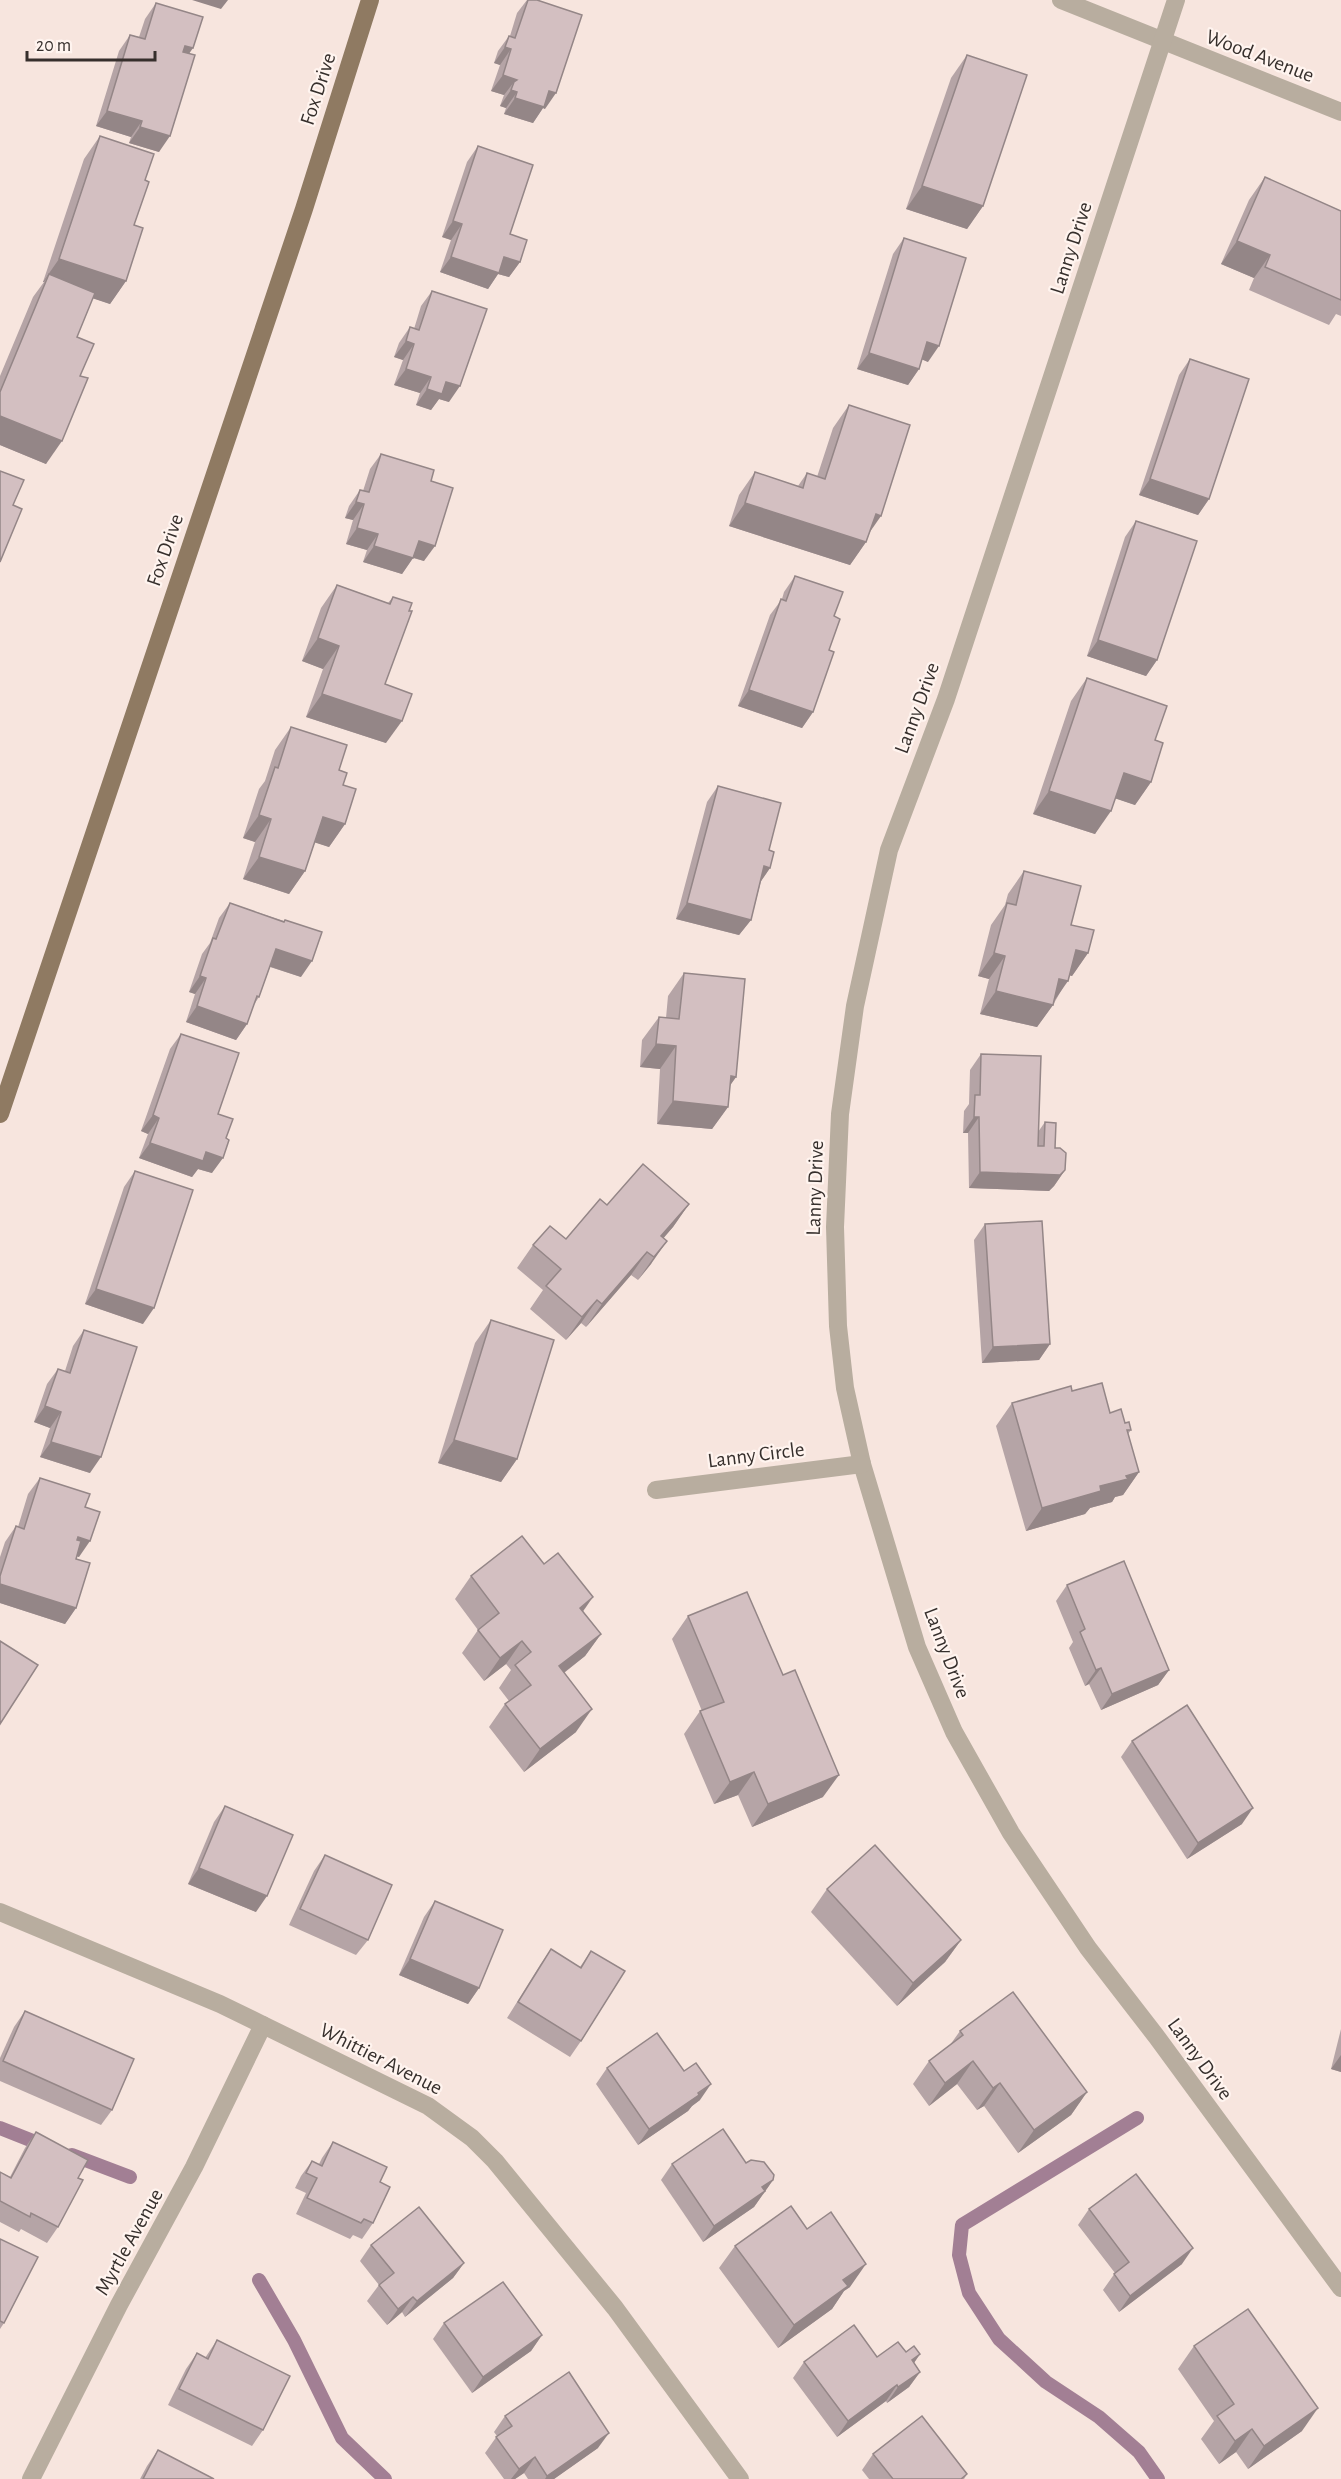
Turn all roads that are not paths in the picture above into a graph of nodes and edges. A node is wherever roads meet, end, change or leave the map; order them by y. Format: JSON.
{"nodes":[{"id":1,"x":370,"y":0,"type":"edge"},
{"id":2,"x":1061,"y":0,"type":"edge"},
{"id":3,"x":1176,"y":0,"type":"edge"},
{"id":4,"x":1162,"y":42,"type":"junction"},
{"id":5,"x":1341,"y":112,"type":"edge"},
{"id":6,"x":0,"y":1114,"type":"edge"},
{"id":7,"x":862,"y":1464,"type":"junction"},
{"id":8,"x":656,"y":1490,"type":"dead end"},
{"id":9,"x":0,"y":1912,"type":"edge"},
{"id":10,"x":263,"y":2025,"type":"junction"},
{"id":11,"x":1341,"y":2288,"type":"edge"},
{"id":12,"x":31,"y":2479,"type":"edge"},
{"id":13,"x":740,"y":2479,"type":"edge"}],
"edges":[{"from":1,"to":6,"type":"main road","name":"Fox Drive"},
{"from":2,"to":4,"type":"street","name":"Wood Avenue"},
{"from":3,"to":4,"type":"street","name":"Lanny Drive"},
{"from":4,"to":5,"type":"street","name":"Wood Avenue"},
{"from":4,"to":7,"type":"street","name":"Lanny Drive"},
{"from":7,"to":8,"type":"street","name":"Lanny Circle"},
{"from":7,"to":11,"type":"street","name":"Lanny Drive"},
{"from":9,"to":10,"type":"street","name":"Whittier Avenue"},
{"from":10,"to":12,"type":"street","name":"Myrtle Avenue"},
{"from":10,"to":13,"type":"street","name":"Whittier Avenue"}]}
